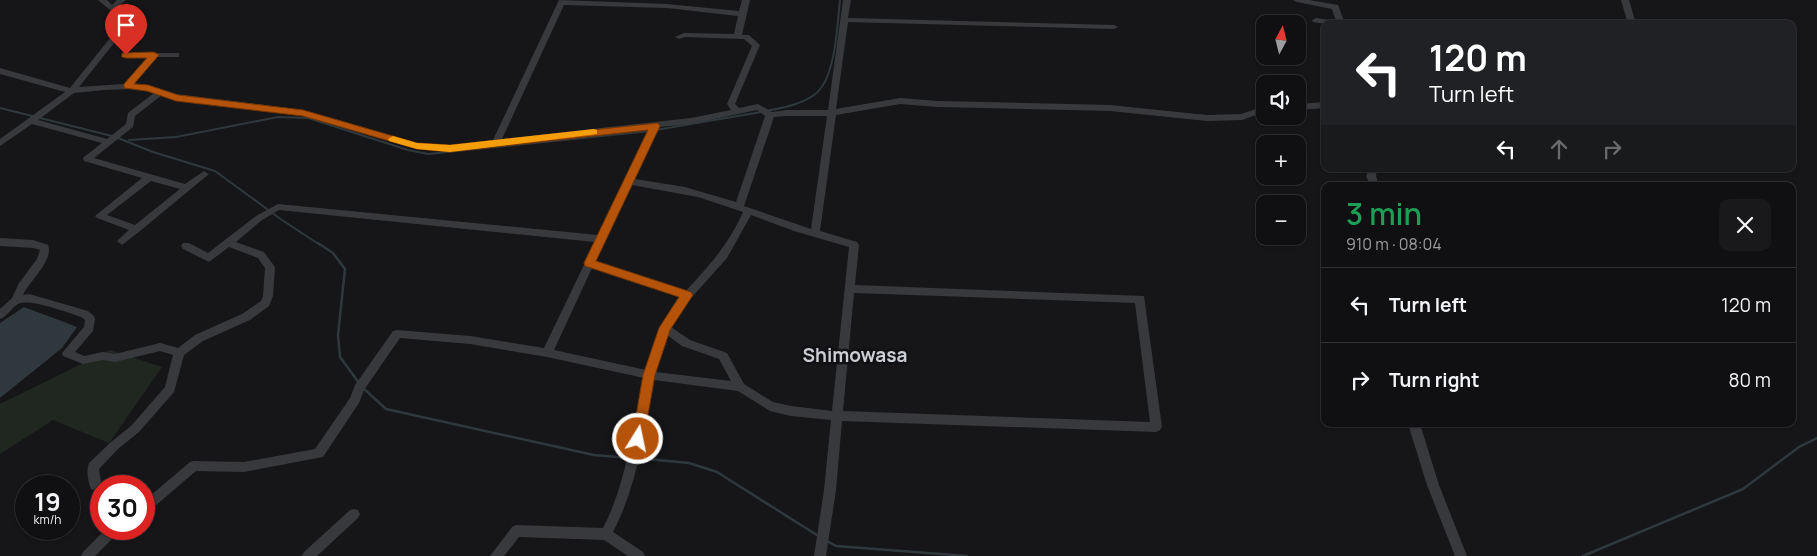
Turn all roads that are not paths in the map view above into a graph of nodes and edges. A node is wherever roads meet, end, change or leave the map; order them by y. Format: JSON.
{"nodes":[{"id":1,"x":102,"y":0,"type":"edge"},
{"id":2,"x":122,"y":0,"type":"edge"},
{"id":3,"x":746,"y":0,"type":"edge"},
{"id":4,"x":847,"y":0,"type":"edge"},
{"id":5,"x":1296,"y":0,"type":"edge"},
{"id":6,"x":1625,"y":0,"type":"edge"},
{"id":7,"x":562,"y":1,"type":"edge"},
{"id":8,"x":112,"y":8,"type":"junction"},
{"id":9,"x":742,"y":14,"type":"junction"},
{"id":10,"x":844,"y":20,"type":"junction"},
{"id":11,"x":1316,"y":20,"type":"dead end"},
{"id":12,"x":1339,"y":20,"type":"edge"},
{"id":13,"x":1631,"y":20,"type":"edge"},
{"id":14,"x":1321,"y":21,"type":"edge"},
{"id":15,"x":1114,"y":27,"type":"dead end"},
{"id":16,"x":679,"y":37,"type":"dead end"},
{"id":17,"x":739,"y":37,"type":"junction"},
{"id":18,"x":126,"y":55,"type":"dead end"},
{"id":19,"x":154,"y":55,"type":"junction"},
{"id":20,"x":176,"y":55,"type":"dead end"},
{"id":21,"x":0,"y":71,"type":"edge"},
{"id":22,"x":127,"y":86,"type":"junction"},
{"id":23,"x":72,"y":91,"type":"junction"},
{"id":24,"x":161,"y":92,"type":"junction"},
{"id":25,"x":1321,"y":105,"type":"edge"},
{"id":26,"x":1306,"y":106,"type":"edge"},
{"id":27,"x":737,"y":111,"type":"junction"},
{"id":28,"x":1256,"y":112,"type":"edge"},
{"id":29,"x":831,"y":113,"type":"junction"},
{"id":30,"x":769,"y":114,"type":"junction"},
{"id":31,"x":32,"y":121,"type":"junction"},
{"id":32,"x":655,"y":126,"type":"junction"},
{"id":33,"x":109,"y":142,"type":"junction"},
{"id":34,"x":496,"y":142,"type":"junction"},
{"id":35,"x":0,"y":143,"type":"edge"},
{"id":36,"x":204,"y":174,"type":"dead end"},
{"id":37,"x":149,"y":177,"type":"junction"},
{"id":38,"x":629,"y":181,"type":"junction"},
{"id":39,"x":187,"y":188,"type":"junction"},
{"id":40,"x":743,"y":209,"type":"junction"},
{"id":41,"x":137,"y":229,"type":"junction"},
{"id":42,"x":815,"y":233,"type":"junction"},
{"id":43,"x":601,"y":239,"type":"junction"},
{"id":44,"x":122,"y":241,"type":"dead end"},
{"id":45,"x":0,"y":242,"type":"edge"},
{"id":46,"x":228,"y":242,"type":"junction"},
{"id":47,"x":186,"y":246,"type":"dead end"},
{"id":48,"x":589,"y":263,"type":"junction"},
{"id":49,"x":850,"y":289,"type":"junction"},
{"id":50,"x":687,"y":295,"type":"junction"},
{"id":51,"x":16,"y":300,"type":"junction"},
{"id":52,"x":0,"y":315,"type":"edge"},
{"id":53,"x":665,"y":328,"type":"junction"},
{"id":54,"x":179,"y":353,"type":"junction"},
{"id":55,"x":547,"y":353,"type":"junction"},
{"id":56,"x":649,"y":375,"type":"junction"},
{"id":57,"x":740,"y":387,"type":"junction"},
{"id":58,"x":838,"y":416,"type":"junction"},
{"id":59,"x":1415,"y":427,"type":"edge"},
{"id":60,"x":94,"y":475,"type":"edge"},
{"id":61,"x":155,"y":499,"type":"edge"},
{"id":62,"x":354,"y":514,"type":"dead end"},
{"id":63,"x":606,"y":534,"type":"junction"},
{"id":64,"x":103,"y":540,"type":"edge"},
{"id":65,"x":822,"y":545,"type":"edge"},
{"id":66,"x":86,"y":556,"type":"edge"},
{"id":67,"x":308,"y":556,"type":"edge"},
{"id":68,"x":496,"y":556,"type":"edge"},
{"id":69,"x":639,"y":556,"type":"edge"},
{"id":70,"x":1461,"y":556,"type":"edge"}],
"edges":[{"from":1,"to":8,"type":"street"},
{"from":2,"to":8,"type":"street"},
{"from":3,"to":9,"type":"street"},
{"from":4,"to":10,"type":"street"},
{"from":5,"to":12,"type":"street"},
{"from":6,"to":13,"type":"street"},
{"from":7,"to":9,"type":"street"},
{"from":7,"to":34,"type":"street"},
{"from":8,"to":23,"type":"street"},
{"from":9,"to":17,"type":"street"},
{"from":10,"to":15,"type":"street"},
{"from":10,"to":29,"type":"street"},
{"from":11,"to":14,"type":"street"},
{"from":16,"to":17,"type":"street"},
{"from":17,"to":27,"type":"street"},
{"from":18,"to":19,"type":"street"},
{"from":19,"to":20,"type":"street"},
{"from":19,"to":22,"type":"street"},
{"from":21,"to":23,"type":"street"},
{"from":22,"to":23,"type":"street"},
{"from":22,"to":24,"type":"street"},
{"from":23,"to":31,"type":"street"},
{"from":24,"to":33,"type":"street"},
{"from":24,"to":34,"type":"street"},
{"from":25,"to":26,"type":"street"},
{"from":27,"to":30,"type":"street"},
{"from":27,"to":32,"type":"street"},
{"from":28,"to":29,"type":"street"},
{"from":29,"to":30,"type":"street"},
{"from":29,"to":42,"type":"street"},
{"from":30,"to":40,"type":"street"},
{"from":31,"to":33,"type":"street"},
{"from":31,"to":35,"type":"street"},
{"from":32,"to":34,"type":"street"},
{"from":32,"to":38,"type":"street"},
{"from":33,"to":37,"type":"street"},
{"from":36,"to":39,"type":"street"},
{"from":37,"to":39,"type":"street"},
{"from":37,"to":41,"type":"street"},
{"from":38,"to":40,"type":"street"},
{"from":38,"to":43,"type":"street"},
{"from":39,"to":41,"type":"street"},
{"from":40,"to":42,"type":"street"},
{"from":40,"to":50,"type":"street"},
{"from":41,"to":44,"type":"street"},
{"from":42,"to":49,"type":"street"},
{"from":43,"to":46,"type":"street"},
{"from":43,"to":48,"type":"street"},
{"from":45,"to":51,"type":"street"},
{"from":46,"to":47,"type":"street"},
{"from":46,"to":54,"type":"street"},
{"from":48,"to":50,"type":"street"},
{"from":48,"to":55,"type":"street"},
{"from":49,"to":58,"type":"street"},
{"from":49,"to":58,"type":"street"},
{"from":50,"to":53,"type":"street"},
{"from":51,"to":52,"type":"street"},
{"from":51,"to":54,"type":"street"},
{"from":53,"to":56,"type":"street"},
{"from":53,"to":57,"type":"street"},
{"from":54,"to":60,"type":"street"},
{"from":55,"to":56,"type":"street"},
{"from":55,"to":61,"type":"street"},
{"from":56,"to":57,"type":"street"},
{"from":56,"to":63,"type":"street"},
{"from":57,"to":58,"type":"street"},
{"from":58,"to":65,"type":"street"},
{"from":59,"to":70,"type":"street"},
{"from":62,"to":67,"type":"street"},
{"from":63,"to":68,"type":"street"},
{"from":63,"to":69,"type":"street"},
{"from":64,"to":66,"type":"street"}]}
